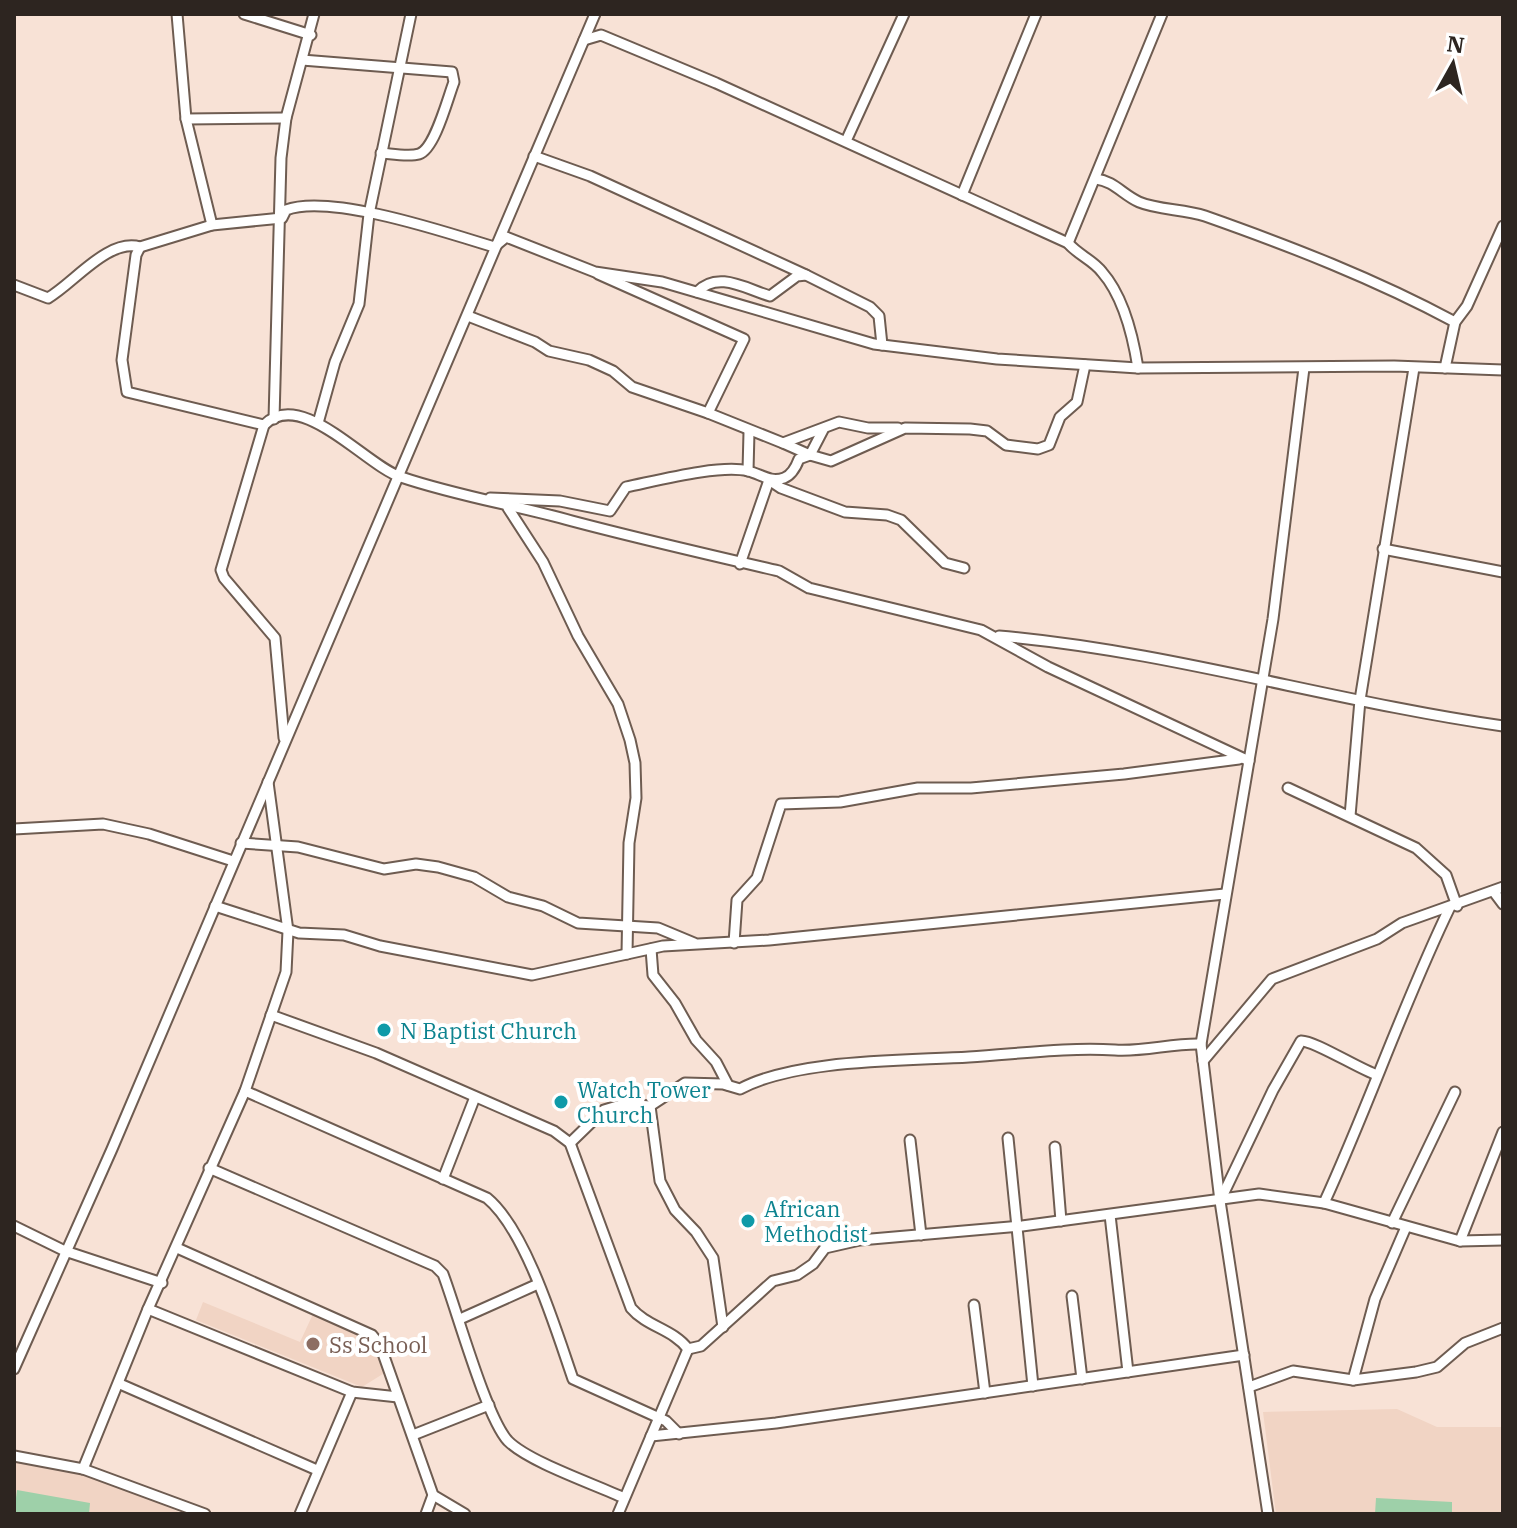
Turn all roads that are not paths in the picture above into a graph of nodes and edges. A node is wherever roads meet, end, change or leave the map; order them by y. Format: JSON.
{"nodes":[{"id":1,"x":177,"y":14,"type":"edge"},
{"id":2,"x":244,"y":14,"type":"edge"},
{"id":3,"x":314,"y":14,"type":"edge"},
{"id":4,"x":411,"y":14,"type":"edge"},
{"id":5,"x":595,"y":14,"type":"edge"},
{"id":6,"x":904,"y":14,"type":"edge"},
{"id":7,"x":1036,"y":14,"type":"edge"},
{"id":8,"x":1162,"y":14,"type":"edge"},
{"id":9,"x":311,"y":35,"type":"junction"},
{"id":10,"x":584,"y":40,"type":"junction"},
{"id":11,"x":302,"y":60,"type":"junction"},
{"id":12,"x":399,"y":67,"type":"junction"},
{"id":13,"x":286,"y":118,"type":"junction"},
{"id":14,"x":186,"y":119,"type":"junction"},
{"id":15,"x":846,"y":141,"type":"junction"},
{"id":16,"x":381,"y":153,"type":"junction"},
{"id":17,"x":534,"y":156,"type":"junction"},
{"id":18,"x":1096,"y":179,"type":"junction"},
{"id":19,"x":962,"y":195,"type":"junction"},
{"id":20,"x":369,"y":214,"type":"junction"},
{"id":21,"x":282,"y":218,"type":"junction"},
{"id":22,"x":212,"y":225,"type":"junction"},
{"id":23,"x":1503,"y":226,"type":"edge"},
{"id":24,"x":1068,"y":243,"type":"junction"},
{"id":25,"x":140,"y":247,"type":"junction"},
{"id":26,"x":494,"y":247,"type":"junction"},
{"id":27,"x":595,"y":272,"type":"junction"},
{"id":28,"x":806,"y":275,"type":"junction"},
{"id":29,"x":14,"y":285,"type":"edge"},
{"id":30,"x":697,"y":292,"type":"junction"},
{"id":31,"x":468,"y":316,"type":"junction"},
{"id":32,"x":1455,"y":322,"type":"junction"},
{"id":33,"x":882,"y":345,"type":"junction"},
{"id":34,"x":1085,"y":365,"type":"junction"},
{"id":35,"x":1138,"y":368,"type":"junction"},
{"id":36,"x":1304,"y":368,"type":"junction"},
{"id":37,"x":1414,"y":368,"type":"junction"},
{"id":38,"x":1445,"y":368,"type":"junction"},
{"id":39,"x":1503,"y":370,"type":"edge"},
{"id":40,"x":708,"y":413,"type":"junction"},
{"id":41,"x":274,"y":419,"type":"junction"},
{"id":42,"x":318,"y":423,"type":"junction"},
{"id":43,"x":264,"y":425,"type":"junction"},
{"id":44,"x":905,"y":428,"type":"junction"},
{"id":45,"x":823,"y":430,"type":"junction"},
{"id":46,"x":749,"y":432,"type":"junction"},
{"id":47,"x":783,"y":443,"type":"junction"},
{"id":48,"x":810,"y":455,"type":"junction"},
{"id":49,"x":748,"y":471,"type":"junction"},
{"id":50,"x":397,"y":476,"type":"junction"},
{"id":51,"x":769,"y":480,"type":"junction"},
{"id":52,"x":480,"y":498,"type":"junction"},
{"id":53,"x":508,"y":508,"type":"junction"},
{"id":54,"x":1383,"y":549,"type":"junction"},
{"id":55,"x":740,"y":564,"type":"junction"},
{"id":56,"x":964,"y":568,"type":"dead end"},
{"id":57,"x":1503,"y":572,"type":"edge"},
{"id":58,"x":995,"y":636,"type":"junction"},
{"id":59,"x":1262,"y":682,"type":"junction"},
{"id":60,"x":1360,"y":700,"type":"junction"},
{"id":61,"x":1503,"y":726,"type":"edge"},
{"id":62,"x":284,"y":742,"type":"junction"},
{"id":63,"x":1244,"y":760,"type":"junction"},
{"id":64,"x":268,"y":781,"type":"junction"},
{"id":65,"x":1288,"y":788,"type":"dead end"},
{"id":66,"x":1350,"y":816,"type":"junction"},
{"id":67,"x":14,"y":829,"type":"edge"},
{"id":68,"x":241,"y":843,"type":"junction"},
{"id":69,"x":274,"y":846,"type":"junction"},
{"id":70,"x":233,"y":861,"type":"junction"},
{"id":71,"x":1499,"y":889,"type":"edge"},
{"id":72,"x":1225,"y":894,"type":"junction"},
{"id":73,"x":1503,"y":904,"type":"edge"},
{"id":74,"x":215,"y":906,"type":"junction"},
{"id":75,"x":1454,"y":907,"type":"junction"},
{"id":76,"x":626,"y":925,"type":"junction"},
{"id":77,"x":288,"y":931,"type":"junction"},
{"id":78,"x":734,"y":943,"type":"junction"},
{"id":79,"x":696,"y":944,"type":"junction"},
{"id":80,"x":651,"y":949,"type":"junction"},
{"id":81,"x":627,"y":954,"type":"junction"},
{"id":82,"x":271,"y":1015,"type":"junction"},
{"id":83,"x":1201,"y":1044,"type":"junction"},
{"id":84,"x":1203,"y":1061,"type":"junction"},
{"id":85,"x":1377,"y":1075,"type":"junction"},
{"id":86,"x":728,"y":1085,"type":"junction"},
{"id":87,"x":245,"y":1091,"type":"junction"},
{"id":88,"x":1455,"y":1092,"type":"dead end"},
{"id":89,"x":475,"y":1097,"type":"junction"},
{"id":90,"x":650,"y":1106,"type":"junction"},
{"id":91,"x":1503,"y":1132,"type":"edge"},
{"id":92,"x":1008,"y":1138,"type":"dead end"},
{"id":93,"x":910,"y":1140,"type":"dead end"},
{"id":94,"x":570,"y":1143,"type":"junction"},
{"id":95,"x":1055,"y":1147,"type":"dead end"},
{"id":96,"x":209,"y":1168,"type":"junction"},
{"id":97,"x":443,"y":1179,"type":"junction"},
{"id":98,"x":1220,"y":1201,"type":"junction"},
{"id":99,"x":1324,"y":1203,"type":"junction"},
{"id":100,"x":1110,"y":1215,"type":"junction"},
{"id":101,"x":1061,"y":1221,"type":"junction"},
{"id":102,"x":1392,"y":1223,"type":"junction"},
{"id":103,"x":14,"y":1226,"type":"edge"},
{"id":104,"x":1015,"y":1226,"type":"junction"},
{"id":105,"x":1406,"y":1227,"type":"junction"},
{"id":106,"x":921,"y":1235,"type":"junction"},
{"id":107,"x":1503,"y":1240,"type":"edge"},
{"id":108,"x":1460,"y":1241,"type":"junction"},
{"id":109,"x":177,"y":1248,"type":"junction"},
{"id":110,"x":65,"y":1251,"type":"junction"},
{"id":111,"x":162,"y":1283,"type":"junction"},
{"id":112,"x":538,"y":1284,"type":"junction"},
{"id":113,"x":1072,"y":1296,"type":"dead end"},
{"id":114,"x":974,"y":1305,"type":"dead end"},
{"id":115,"x":148,"y":1309,"type":"junction"},
{"id":116,"x":460,"y":1319,"type":"junction"},
{"id":117,"x":1503,"y":1328,"type":"edge"},
{"id":118,"x":722,"y":1329,"type":"junction"},
{"id":119,"x":688,"y":1349,"type":"junction"},
{"id":120,"x":1244,"y":1355,"type":"junction"},
{"id":121,"x":14,"y":1369,"type":"edge"},
{"id":122,"x":1128,"y":1372,"type":"junction"},
{"id":123,"x":1082,"y":1379,"type":"junction"},
{"id":124,"x":1353,"y":1380,"type":"junction"},
{"id":125,"x":120,"y":1384,"type":"junction"},
{"id":126,"x":1033,"y":1386,"type":"junction"},
{"id":127,"x":1249,"y":1387,"type":"junction"},
{"id":128,"x":352,"y":1392,"type":"junction"},
{"id":129,"x":985,"y":1393,"type":"junction"},
{"id":130,"x":398,"y":1397,"type":"junction"},
{"id":131,"x":489,"y":1405,"type":"junction"},
{"id":132,"x":659,"y":1418,"type":"junction"},
{"id":133,"x":679,"y":1434,"type":"junction"},
{"id":134,"x":413,"y":1435,"type":"junction"},
{"id":135,"x":651,"y":1436,"type":"junction"},
{"id":136,"x":14,"y":1456,"type":"edge"},
{"id":137,"x":83,"y":1469,"type":"junction"},
{"id":138,"x":317,"y":1470,"type":"junction"},
{"id":139,"x":433,"y":1495,"type":"junction"},
{"id":140,"x":624,"y":1498,"type":"junction"},
{"id":141,"x":205,"y":1514,"type":"edge"},
{"id":142,"x":300,"y":1514,"type":"edge"},
{"id":143,"x":426,"y":1514,"type":"edge"},
{"id":144,"x":465,"y":1514,"type":"edge"},
{"id":145,"x":618,"y":1514,"type":"edge"},
{"id":146,"x":1268,"y":1514,"type":"edge"}],
"edges":[{"from":1,"to":14,"type":"street"},
{"from":2,"to":9,"type":"street"},
{"from":3,"to":9,"type":"street"},
{"from":4,"to":12,"type":"street"},
{"from":5,"to":10,"type":"street"},
{"from":6,"to":15,"type":"street"},
{"from":7,"to":19,"type":"street"},
{"from":8,"to":18,"type":"street"},
{"from":9,"to":11,"type":"street"},
{"from":10,"to":15,"type":"street"},
{"from":10,"to":17,"type":"street"},
{"from":11,"to":12,"type":"street"},
{"from":11,"to":13,"type":"street"},
{"from":12,"to":16,"type":"street"},
{"from":12,"to":16,"type":"street"},
{"from":13,"to":14,"type":"street"},
{"from":13,"to":21,"type":"street"},
{"from":14,"to":22,"type":"street"},
{"from":15,"to":19,"type":"street"},
{"from":16,"to":20,"type":"street"},
{"from":17,"to":26,"type":"street"},
{"from":17,"to":28,"type":"street"},
{"from":18,"to":24,"type":"street"},
{"from":18,"to":32,"type":"street"},
{"from":19,"to":24,"type":"street"},
{"from":20,"to":21,"type":"street"},
{"from":20,"to":26,"type":"street"},
{"from":20,"to":42,"type":"street"},
{"from":21,"to":22,"type":"street"},
{"from":21,"to":41,"type":"street"},
{"from":22,"to":25,"type":"street"},
{"from":23,"to":32,"type":"street"},
{"from":24,"to":35,"type":"street"},
{"from":25,"to":29,"type":"street"},
{"from":25,"to":43,"type":"street"},
{"from":26,"to":27,"type":"street"},
{"from":26,"to":31,"type":"street"},
{"from":27,"to":30,"type":"street"},
{"from":27,"to":40,"type":"street"},
{"from":28,"to":30,"type":"street"},
{"from":28,"to":33,"type":"street"},
{"from":30,"to":33,"type":"street"},
{"from":31,"to":40,"type":"street"},
{"from":31,"to":50,"type":"street"},
{"from":32,"to":38,"type":"street"},
{"from":33,"to":34,"type":"street"},
{"from":34,"to":35,"type":"street"},
{"from":34,"to":44,"type":"street"},
{"from":35,"to":36,"type":"street"},
{"from":36,"to":37,"type":"street"},
{"from":36,"to":59,"type":"street"},
{"from":37,"to":38,"type":"street"},
{"from":37,"to":54,"type":"street"},
{"from":38,"to":39,"type":"street"},
{"from":40,"to":46,"type":"street"},
{"from":41,"to":42,"type":"street"},
{"from":41,"to":43,"type":"street"},
{"from":42,"to":50,"type":"street"},
{"from":43,"to":62,"type":"street"},
{"from":44,"to":45,"type":"street"},
{"from":44,"to":48,"type":"street"},
{"from":45,"to":47,"type":"street"},
{"from":45,"to":48,"type":"street"},
{"from":46,"to":47,"type":"street"},
{"from":46,"to":49,"type":"street"},
{"from":47,"to":48,"type":"street"},
{"from":48,"to":51,"type":"street"},
{"from":49,"to":51,"type":"street"},
{"from":49,"to":52,"type":"street"},
{"from":50,"to":52,"type":"street"},
{"from":50,"to":62,"type":"street"},
{"from":51,"to":55,"type":"street"},
{"from":51,"to":56,"type":"street"},
{"from":52,"to":53,"type":"street"},
{"from":53,"to":55,"type":"street"},
{"from":53,"to":76,"type":"street"},
{"from":54,"to":57,"type":"street"},
{"from":54,"to":60,"type":"street"},
{"from":55,"to":58,"type":"street"},
{"from":58,"to":59,"type":"street"},
{"from":58,"to":63,"type":"street"},
{"from":59,"to":60,"type":"street"},
{"from":59,"to":63,"type":"street"},
{"from":60,"to":61,"type":"street"},
{"from":60,"to":66,"type":"street"},
{"from":62,"to":64,"type":"street"},
{"from":63,"to":72,"type":"street"},
{"from":63,"to":78,"type":"street"},
{"from":64,"to":68,"type":"street"},
{"from":64,"to":69,"type":"street"},
{"from":65,"to":66,"type":"street"},
{"from":66,"to":75,"type":"street"},
{"from":67,"to":70,"type":"street"},
{"from":68,"to":69,"type":"street"},
{"from":68,"to":70,"type":"street"},
{"from":69,"to":76,"type":"street"},
{"from":69,"to":77,"type":"street"},
{"from":70,"to":74,"type":"street"},
{"from":71,"to":73,"type":"street"},
{"from":71,"to":75,"type":"street"},
{"from":72,"to":78,"type":"street"},
{"from":72,"to":83,"type":"street"},
{"from":74,"to":77,"type":"street"},
{"from":74,"to":110,"type":"street"},
{"from":75,"to":84,"type":"street"},
{"from":75,"to":85,"type":"street"},
{"from":76,"to":79,"type":"street"},
{"from":76,"to":81,"type":"street"},
{"from":77,"to":81,"type":"street"},
{"from":77,"to":82,"type":"street"},
{"from":78,"to":79,"type":"street"},
{"from":79,"to":80,"type":"street"},
{"from":80,"to":81,"type":"street"},
{"from":80,"to":86,"type":"street"},
{"from":82,"to":87,"type":"street"},
{"from":82,"to":89,"type":"street"},
{"from":83,"to":84,"type":"street"},
{"from":83,"to":86,"type":"street"},
{"from":84,"to":98,"type":"street"},
{"from":85,"to":98,"type":"street"},
{"from":85,"to":99,"type":"street"},
{"from":86,"to":90,"type":"street"},
{"from":87,"to":96,"type":"street"},
{"from":87,"to":97,"type":"street"},
{"from":88,"to":102,"type":"street"},
{"from":89,"to":94,"type":"street"},
{"from":89,"to":97,"type":"street"},
{"from":90,"to":94,"type":"street"},
{"from":90,"to":118,"type":"street"},
{"from":91,"to":108,"type":"street"},
{"from":92,"to":104,"type":"street"},
{"from":93,"to":106,"type":"street"},
{"from":94,"to":119,"type":"street"},
{"from":95,"to":101,"type":"street"},
{"from":96,"to":109,"type":"street"},
{"from":96,"to":116,"type":"street"},
{"from":97,"to":112,"type":"street"},
{"from":98,"to":99,"type":"street"},
{"from":98,"to":100,"type":"street"},
{"from":98,"to":120,"type":"street"},
{"from":99,"to":102,"type":"street"},
{"from":100,"to":101,"type":"street"},
{"from":100,"to":122,"type":"street"},
{"from":101,"to":104,"type":"street"},
{"from":102,"to":105,"type":"street"},
{"from":103,"to":110,"type":"street"},
{"from":104,"to":106,"type":"street"},
{"from":104,"to":126,"type":"street"},
{"from":105,"to":108,"type":"street"},
{"from":105,"to":124,"type":"street"},
{"from":106,"to":118,"type":"street"},
{"from":107,"to":108,"type":"street"},
{"from":109,"to":111,"type":"street"},
{"from":109,"to":130,"type":"street"},
{"from":110,"to":111,"type":"street"},
{"from":110,"to":121,"type":"street"},
{"from":111,"to":115,"type":"street"},
{"from":112,"to":116,"type":"street"},
{"from":112,"to":132,"type":"street"},
{"from":113,"to":123,"type":"street"},
{"from":114,"to":129,"type":"street"},
{"from":115,"to":125,"type":"street"},
{"from":115,"to":128,"type":"street"},
{"from":116,"to":131,"type":"street"},
{"from":117,"to":124,"type":"street"},
{"from":118,"to":119,"type":"street"},
{"from":119,"to":132,"type":"street"},
{"from":120,"to":122,"type":"street"},
{"from":120,"to":127,"type":"street"},
{"from":122,"to":123,"type":"street"},
{"from":123,"to":126,"type":"street"},
{"from":124,"to":127,"type":"street"},
{"from":125,"to":137,"type":"street"},
{"from":125,"to":138,"type":"street"},
{"from":126,"to":129,"type":"street"},
{"from":127,"to":146,"type":"street"},
{"from":128,"to":130,"type":"street"},
{"from":128,"to":138,"type":"street"},
{"from":129,"to":133,"type":"street"},
{"from":130,"to":134,"type":"street"},
{"from":131,"to":134,"type":"street"},
{"from":131,"to":140,"type":"street"},
{"from":132,"to":133,"type":"street"},
{"from":132,"to":135,"type":"street"},
{"from":133,"to":135,"type":"street"},
{"from":134,"to":139,"type":"street"},
{"from":135,"to":140,"type":"street"},
{"from":136,"to":137,"type":"street"},
{"from":137,"to":141,"type":"street"},
{"from":138,"to":142,"type":"street"},
{"from":139,"to":143,"type":"street"},
{"from":139,"to":144,"type":"street"},
{"from":140,"to":145,"type":"street"}]}
